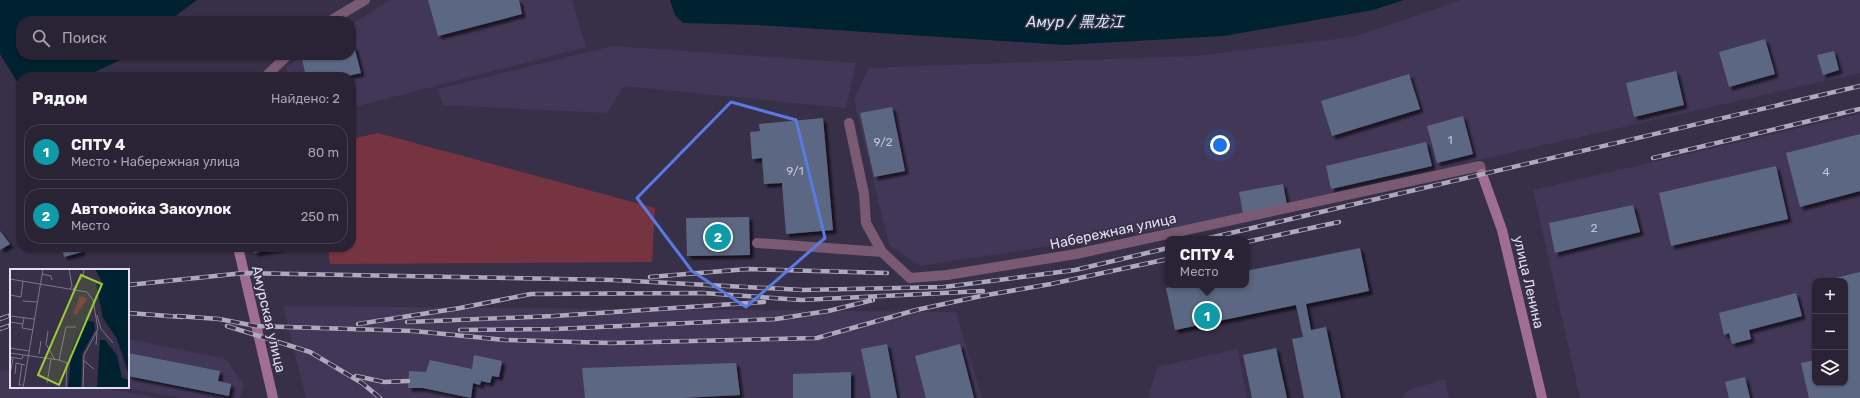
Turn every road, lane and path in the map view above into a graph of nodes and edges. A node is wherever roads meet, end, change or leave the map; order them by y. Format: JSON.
{"nodes":[{"id":1,"x":364,"y":0,"type":"edge"},
{"id":2,"x":338,"y":16,"type":"edge"},
{"id":3,"x":283,"y":60,"type":"edge"},
{"id":4,"x":270,"y":72,"type":"edge"},
{"id":5,"x":849,"y":123,"type":"dead end"},
{"id":6,"x":1482,"y":174,"type":"joint"},
{"id":7,"x":757,"y":243,"type":"dead end"},
{"id":8,"x":239,"y":252,"type":"edge"},
{"id":9,"x":882,"y":252,"type":"junction"},
{"id":10,"x":274,"y":398,"type":"edge"},
{"id":11,"x":1542,"y":398,"type":"edge"}],
"edges":[{"from":1,"to":2,"type":"street"},
{"from":3,"to":4,"type":"street"},
{"from":5,"to":9,"type":"street","name":"Набережная улица"},
{"from":6,"to":9,"type":"street","name":"Набережная улица"},
{"from":6,"to":11,"type":"street","name":"улица Ленина"},
{"from":7,"to":9,"type":"street"},
{"from":8,"to":10,"type":"street","name":"Амурская улица"}]}
